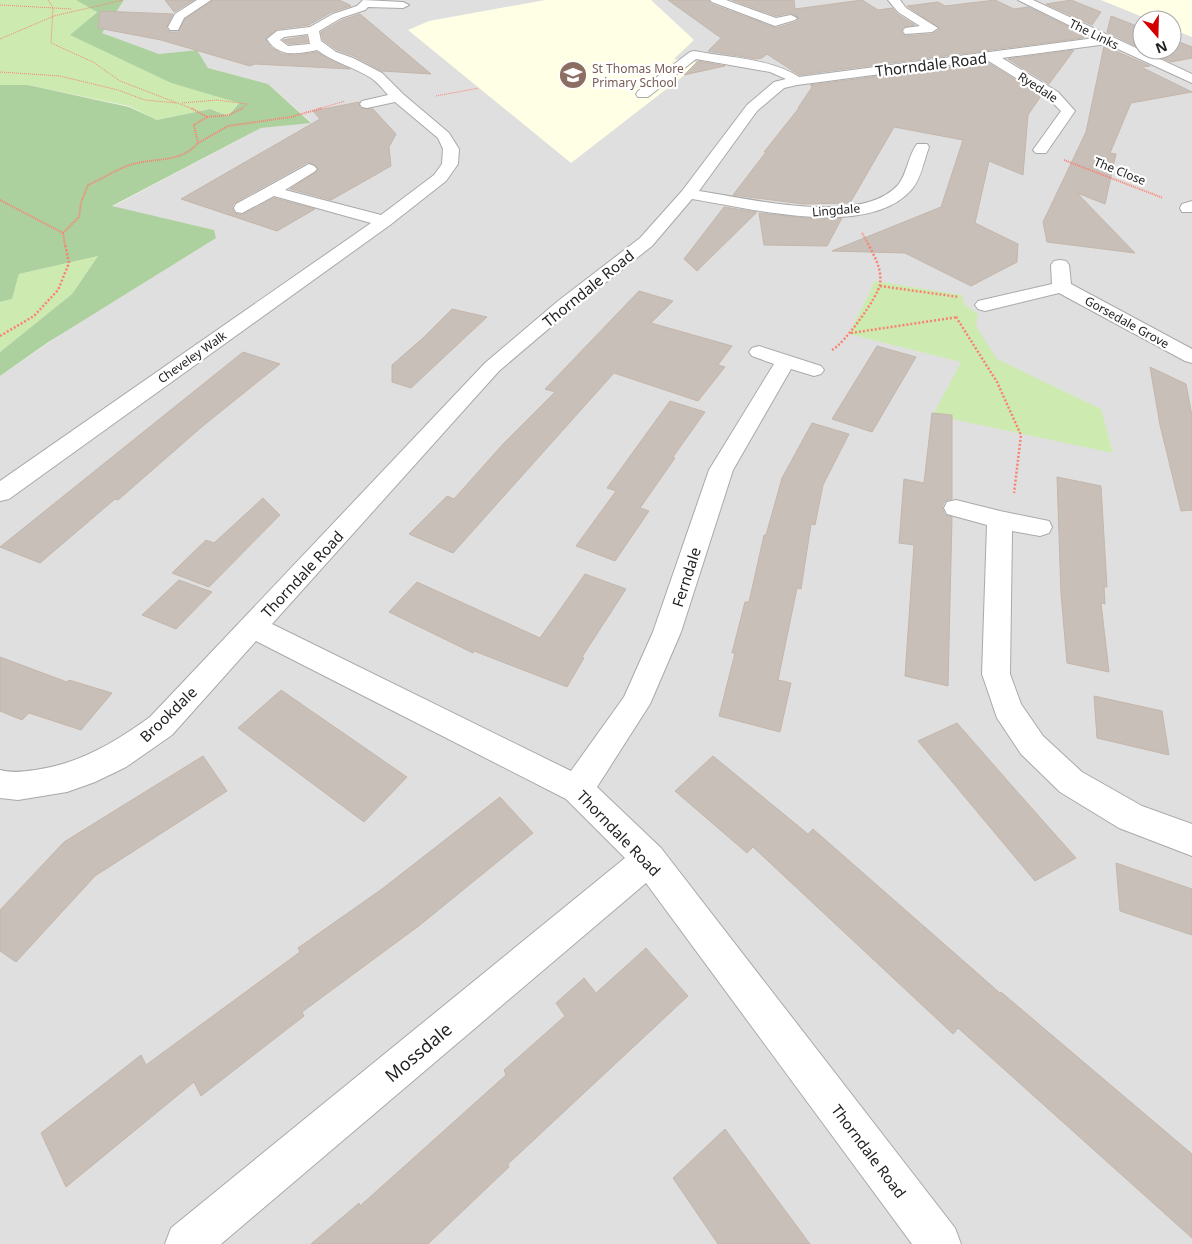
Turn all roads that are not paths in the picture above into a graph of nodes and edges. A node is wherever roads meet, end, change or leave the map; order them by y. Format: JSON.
{"nodes":[{"id":1,"x":205,"y":0,"type":"edge"},
{"id":2,"x":716,"y":0,"type":"edge"},
{"id":3,"x":894,"y":0,"type":"edge"},
{"id":4,"x":1024,"y":0,"type":"edge"},
{"id":5,"x":368,"y":2,"type":"edge"},
{"id":6,"x":403,"y":5,"type":"dead end"},
{"id":7,"x":163,"y":17,"type":"dead end"},
{"id":8,"x":792,"y":18,"type":"dead end"},
{"id":9,"x":313,"y":30,"type":"junction"},
{"id":10,"x":908,"y":31,"type":"dead end"},
{"id":11,"x":1107,"y":40,"type":"junction"},
{"id":12,"x":317,"y":46,"type":"junction"},
{"id":13,"x":990,"y":56,"type":"junction"},
{"id":14,"x":1192,"y":79,"type":"edge"},
{"id":15,"x":797,"y":81,"type":"junction"},
{"id":16,"x":643,"y":94,"type":"dead end"},
{"id":17,"x":402,"y":100,"type":"junction"},
{"id":18,"x":366,"y":104,"type":"road end"},
{"id":19,"x":922,"y":146,"type":"dead end"},
{"id":20,"x":1041,"y":150,"type":"road end"},
{"id":21,"x":309,"y":169,"type":"dead end"},
{"id":22,"x":272,"y":191,"type":"junction"},
{"id":23,"x":688,"y":194,"type":"junction"},
{"id":24,"x":242,"y":208,"type":"dead end"},
{"id":25,"x":384,"y":222,"type":"junction"},
{"id":26,"x":1060,"y":265,"type":"dead end"},
{"id":27,"x":1062,"y":287,"type":"junction"},
{"id":28,"x":985,"y":305,"type":"road end"},
{"id":29,"x":759,"y":352,"type":"dead end"},
{"id":30,"x":1192,"y":357,"type":"edge"},
{"id":31,"x":786,"y":361,"type":"junction"},
{"id":32,"x":814,"y":370,"type":"road end"},
{"id":33,"x":0,"y":493,"type":"edge"},
{"id":34,"x":956,"y":508,"type":"dead end"},
{"id":35,"x":1006,"y":509,"type":"junction"},
{"id":36,"x":1040,"y":527,"type":"dead end"},
{"id":37,"x":253,"y":627,"type":"junction"},
{"id":38,"x":577,"y":789,"type":"junction"},
{"id":39,"x":2,"y":790,"type":"edge"},
{"id":40,"x":1192,"y":840,"type":"edge"},
{"id":41,"x":649,"y":859,"type":"junction"},
{"id":42,"x":186,"y":1244,"type":"edge"},
{"id":43,"x":940,"y":1244,"type":"edge"}],
"edges":[{"from":1,"to":7,"type":"street"},
{"from":2,"to":8,"type":"street"},
{"from":3,"to":10,"type":"street"},
{"from":4,"to":11,"type":"street","name":"The Links"},
{"from":5,"to":6,"type":"street"},
{"from":5,"to":9,"type":"street"},
{"from":9,"to":12,"type":"street"},
{"from":9,"to":12,"type":"street"},
{"from":11,"to":13,"type":"street","name":"Thorndale Road"},
{"from":11,"to":14,"type":"street","name":"The Links"},
{"from":12,"to":17,"type":"street","name":"Cheveley Walk"},
{"from":13,"to":15,"type":"street","name":"Thorndale Road"},
{"from":13,"to":20,"type":"street","name":"Ryedale"},
{"from":15,"to":16,"type":"street"},
{"from":15,"to":23,"type":"street","name":"Thorndale Road"},
{"from":17,"to":18,"type":"street"},
{"from":17,"to":25,"type":"street","name":"Cheveley Walk"},
{"from":19,"to":23,"type":"street","name":"Lingdale"},
{"from":21,"to":22,"type":"street"},
{"from":22,"to":24,"type":"street"},
{"from":22,"to":25,"type":"street"},
{"from":23,"to":37,"type":"street","name":"Thorndale Road"},
{"from":25,"to":33,"type":"street","name":"Cheveley Walk"},
{"from":26,"to":27,"type":"street"},
{"from":27,"to":28,"type":"street"},
{"from":27,"to":30,"type":"street","name":"Gorsedale Grove"},
{"from":29,"to":31,"type":"street"},
{"from":31,"to":32,"type":"street"},
{"from":31,"to":38,"type":"street","name":"Ferndale"},
{"from":34,"to":35,"type":"street"},
{"from":35,"to":36,"type":"street"},
{"from":35,"to":40,"type":"street"},
{"from":37,"to":38,"type":"street","name":"Thorndale Road"},
{"from":37,"to":39,"type":"street","name":"Brookdale"},
{"from":38,"to":41,"type":"street","name":"Thorndale Road"},
{"from":41,"to":42,"type":"street","name":"Mossdale"},
{"from":41,"to":43,"type":"street","name":"Thorndale Road"}]}
